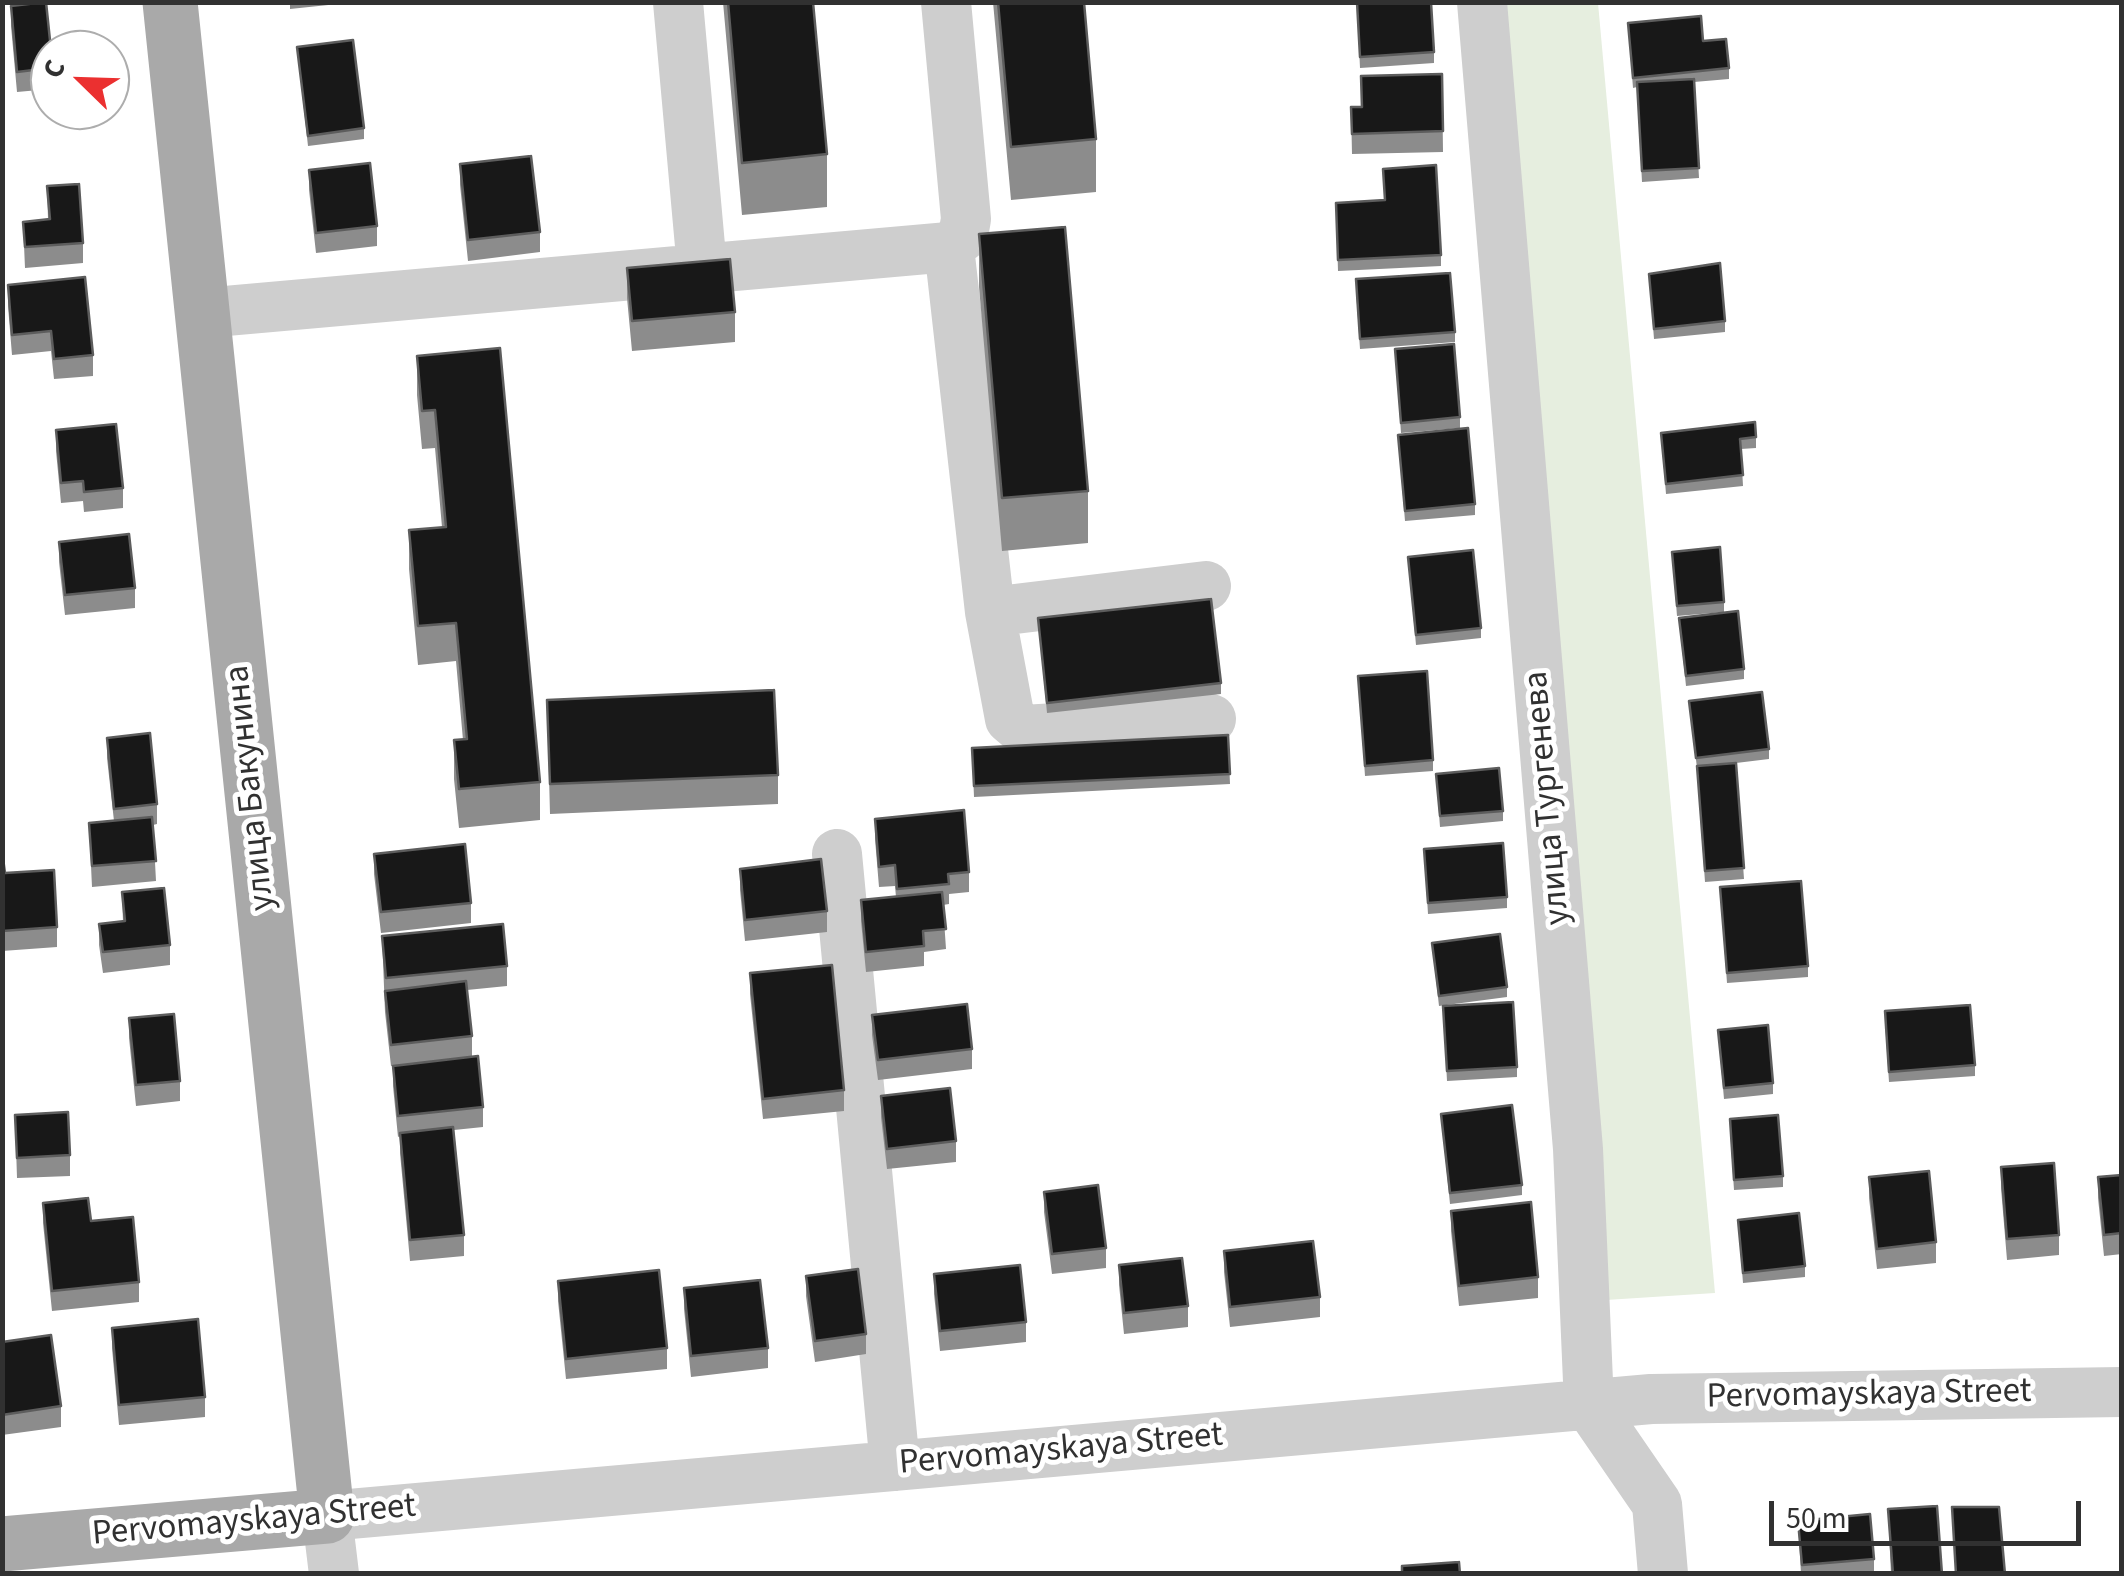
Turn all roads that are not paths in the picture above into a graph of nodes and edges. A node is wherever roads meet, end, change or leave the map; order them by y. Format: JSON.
{"nodes":[{"id":1,"x":170,"y":2,"type":"edge"},
{"id":2,"x":678,"y":2,"type":"edge"},
{"id":3,"x":946,"y":2,"type":"edge"},
{"id":4,"x":1482,"y":2,"type":"edge"},
{"id":5,"x":949,"y":247,"type":"junction"},
{"id":6,"x":702,"y":268,"type":"junction"},
{"id":7,"x":202,"y":313,"type":"junction"},
{"id":8,"x":1206,"y":586,"type":"dead end"},
{"id":9,"x":990,"y":612,"type":"junction"},
{"id":10,"x":1211,"y":719,"type":"dead end"},
{"id":11,"x":838,"y":854,"type":"dead end"},
{"id":12,"x":2122,"y":1392,"type":"edge"},
{"id":13,"x":1589,"y":1404,"type":"junction"},
{"id":14,"x":896,"y":1466,"type":"junction"},
{"id":15,"x":327,"y":1516,"type":"junction"},
{"id":16,"x":2,"y":1544,"type":"edge"},
{"id":17,"x":334,"y":1574,"type":"edge"},
{"id":18,"x":1663,"y":1574,"type":"edge"}],
"edges":[{"from":1,"to":7,"type":"main road","name":"улица Бакунина"},
{"from":2,"to":6,"type":"street"},
{"from":3,"to":5,"type":"street"},
{"from":4,"to":13,"type":"street","name":"улица Тургенева"},
{"from":5,"to":6,"type":"street"},
{"from":5,"to":9,"type":"street"},
{"from":6,"to":7,"type":"street"},
{"from":7,"to":15,"type":"main road","name":"улица Бакунина"},
{"from":8,"to":9,"type":"street"},
{"from":9,"to":10,"type":"street"},
{"from":11,"to":14,"type":"street"},
{"from":12,"to":13,"type":"street","name":"Pervomayskaya Street"},
{"from":13,"to":14,"type":"street","name":"Pervomayskaya Street"},
{"from":13,"to":18,"type":"street"},
{"from":14,"to":15,"type":"street","name":"Pervomayskaya Street"},
{"from":15,"to":16,"type":"main road","name":"Pervomayskaya Street"},
{"from":15,"to":17,"type":"street","name":"улица Бакунина"}]}
